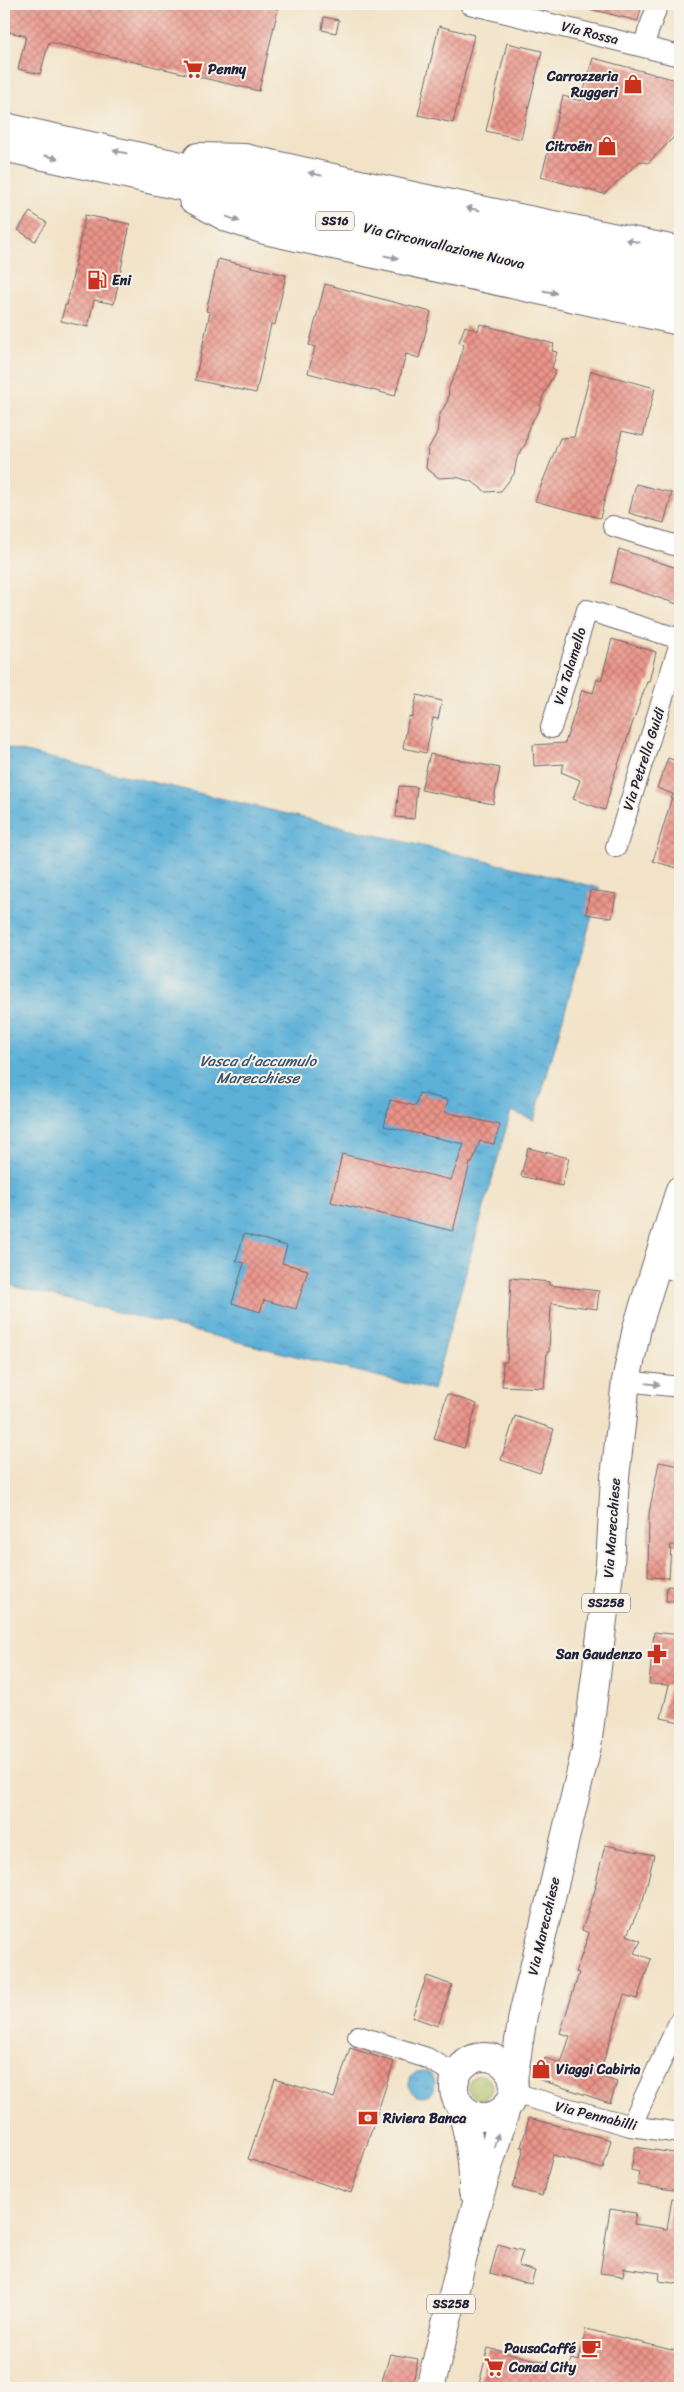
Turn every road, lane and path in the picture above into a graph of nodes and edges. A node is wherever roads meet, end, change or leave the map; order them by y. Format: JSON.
{"nodes":[{"id":1,"x":470,"y":4,"type":"edge"},
{"id":2,"x":658,"y":4,"type":"edge"},
{"id":3,"x":504,"y":8,"type":"edge"},
{"id":4,"x":643,"y":46,"type":"junction"},
{"id":5,"x":680,"y":56,"type":"edge"},
{"id":6,"x":4,"y":127,"type":"edge"},
{"id":7,"x":4,"y":147,"type":"edge"},
{"id":8,"x":163,"y":172,"type":"junction"},
{"id":9,"x":516,"y":251,"type":"junction"},
{"id":10,"x":680,"y":252,"type":"edge"},
{"id":11,"x":680,"y":276,"type":"edge"},
{"id":12,"x":680,"y":297,"type":"edge"},
{"id":13,"x":680,"y":323,"type":"edge"},
{"id":14,"x":613,"y":526,"type":"dead end"},
{"id":15,"x":680,"y":547,"type":"edge"},
{"id":16,"x":680,"y":639,"type":"edge"},
{"id":17,"x":680,"y":643,"type":"edge"},
{"id":18,"x":551,"y":728,"type":"dead end"},
{"id":19,"x":616,"y":847,"type":"dead end"},
{"id":20,"x":680,"y":1190,"type":"edge"},
{"id":21,"x":669,"y":1268,"type":"edge"},
{"id":22,"x":626,"y":1381,"type":"junction"},
{"id":23,"x":680,"y":1387,"type":"edge"},
{"id":24,"x":524,"y":2015,"type":"junction"},
{"id":25,"x":680,"y":2020,"type":"edge"},
{"id":26,"x":358,"y":2036,"type":"dead end"},
{"id":27,"x":483,"y":2057,"type":"junction"},
{"id":28,"x":457,"y":2075,"type":"junction"},
{"id":29,"x":511,"y":2093,"type":"junction"},
{"id":30,"x":461,"y":2107,"type":"junction"},
{"id":31,"x":631,"y":2126,"type":"junction"},
{"id":32,"x":680,"y":2133,"type":"edge"},
{"id":33,"x":472,"y":2220,"type":"junction"},
{"id":34,"x":430,"y":2388,"type":"edge"}],
"edges":[{"from":1,"to":3,"type":"street","name":"Via Rossa"},
{"from":2,"to":4,"type":"street"},
{"from":3,"to":4,"type":"street","name":"Via Rossa"},
{"from":4,"to":5,"type":"street","name":"Via Rossa"},
{"from":8,"to":6,"type":"main road","name":"Via Circonvallazione Nuova","number":"SS16","one_way":true},
{"from":7,"to":8,"type":"main road","name":"Via Circonvallazione Nuova","number":"SS16","one_way":true},
{"from":8,"to":9,"type":"main road","name":"Via Circonvallazione Nuova","number":"SS16"},
{"from":10,"to":8,"type":"main road","one_way":true},
{"from":8,"to":13,"type":"main road","one_way":true},
{"from":9,"to":11,"type":"main road","name":"Via Circonvallazione Nuova","number":"SS16"},
{"from":9,"to":12,"type":"main road","name":"Via Circonvallazione Nuova","number":"SS16"},
{"from":14,"to":15,"type":"street"},
{"from":16,"to":18,"type":"street","name":"Via Talamello"},
{"from":17,"to":19,"type":"street","name":"Via Petrella Guidi"},
{"from":20,"to":21,"type":"main road","name":"Via Marecchiese","number":"SS258"},
{"from":21,"to":22,"type":"main road","name":"Via Marecchiese","number":"SS258"},
{"from":22,"to":23,"type":"street","one_way":true},
{"from":22,"to":24,"type":"main road","name":"Via Marecchiese","number":"SS258"},
{"from":24,"to":27,"type":"main road","name":"Via Marecchiese","number":"SS258"},
{"from":24,"to":29,"type":"main road","name":"Via Marecchiese","number":"SS258"},
{"from":25,"to":31,"type":"street"},
{"from":26,"to":28,"type":"street"},
{"from":27,"to":28,"type":"main road","name":"Via Marecchiese","number":"SS258"},
{"from":27,"to":29,"type":"main road"},
{"from":28,"to":30,"type":"main road","name":"Via Marecchiese","number":"SS258"},
{"from":29,"to":30,"type":"main road"},
{"from":29,"to":31,"type":"street","name":"Via Pennabilli"},
{"from":33,"to":29,"type":"main road","name":"Via Marecchiese","number":"SS258","one_way":true},
{"from":30,"to":33,"type":"main road","name":"Via Marecchiese","number":"SS258"},
{"from":31,"to":32,"type":"street","name":"Via Pennabilli"},
{"from":33,"to":34,"type":"main road","name":"Via Marecchiese","number":"SS258"}]}
